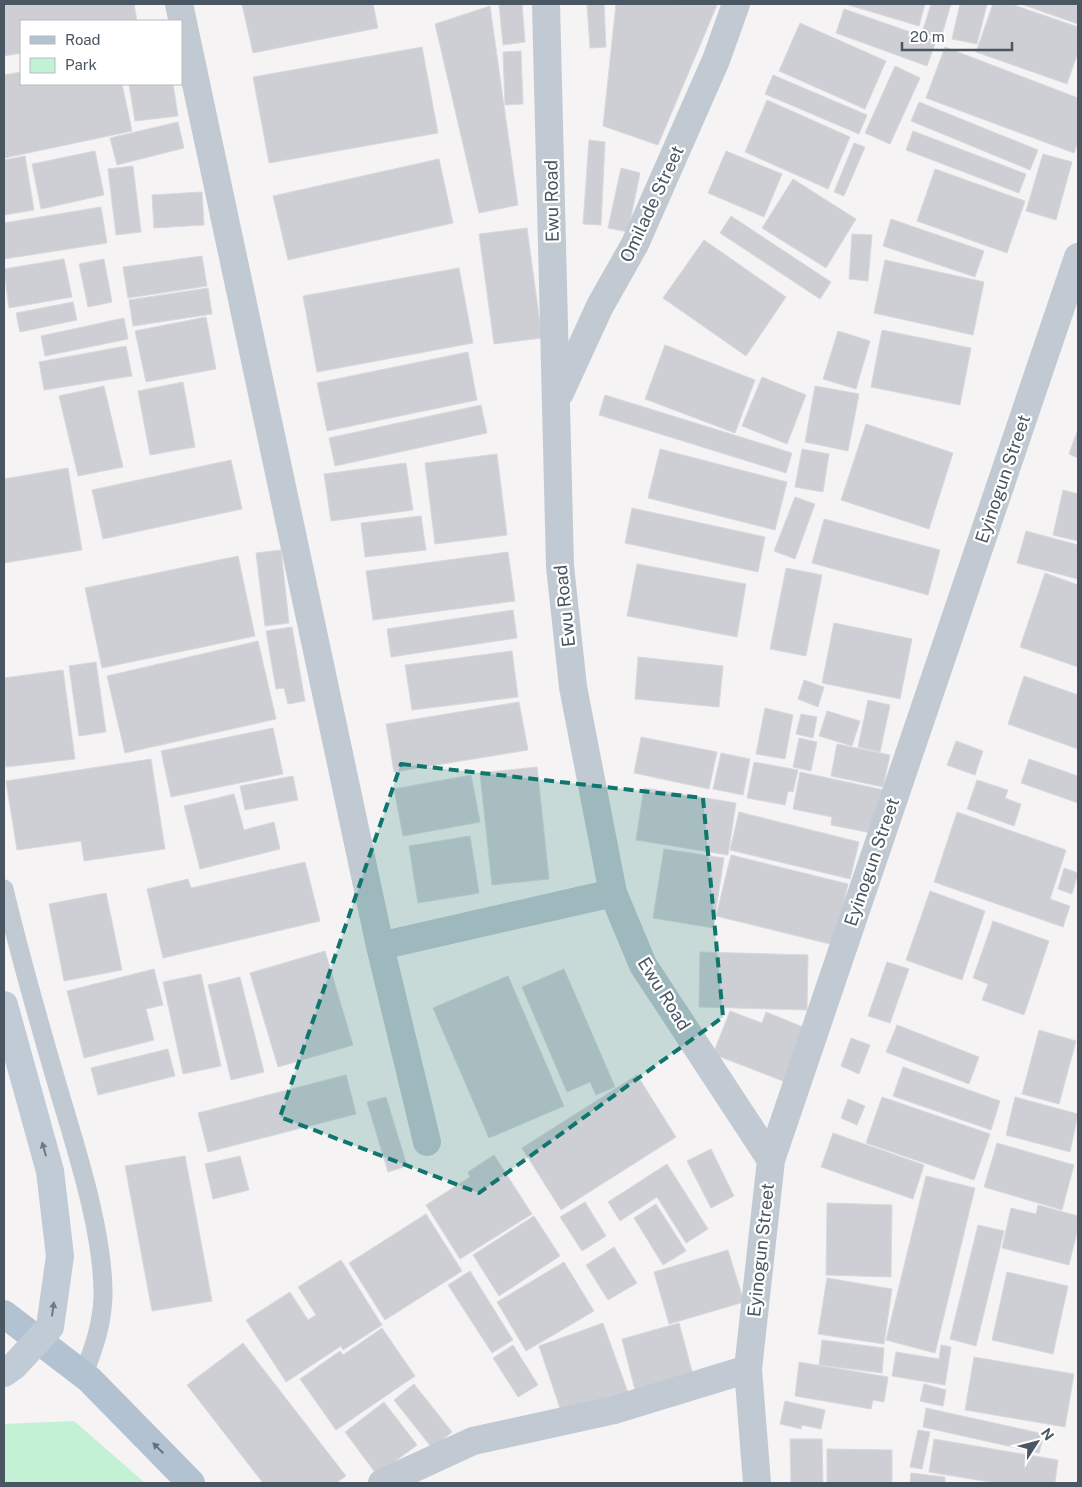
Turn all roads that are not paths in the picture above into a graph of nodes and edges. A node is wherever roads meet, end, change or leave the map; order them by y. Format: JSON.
{"nodes":[{"id":1,"x":179,"y":4,"type":"edge"},
{"id":2,"x":546,"y":4,"type":"edge"},
{"id":3,"x":736,"y":4,"type":"edge"},
{"id":4,"x":1078,"y":257,"type":"edge"},
{"id":5,"x":557,"y":399,"type":"junction"},
{"id":6,"x":4,"y":889,"type":"edge"},
{"id":7,"x":612,"y":893,"type":"junction"},
{"id":8,"x":380,"y":946,"type":"junction"},
{"id":9,"x":4,"y":1005,"type":"edge"},
{"id":10,"x":427,"y":1142,"type":"dead end"},
{"id":11,"x":771,"y":1160,"type":"junction"},
{"id":12,"x":4,"y":1314,"type":"edge"},
{"id":13,"x":748,"y":1369,"type":"junction"},
{"id":14,"x":4,"y":1374,"type":"edge"},
{"id":15,"x":89,"y":1379,"type":"junction"},
{"id":16,"x":191,"y":1483,"type":"edge"},
{"id":17,"x":382,"y":1483,"type":"edge"},
{"id":18,"x":757,"y":1483,"type":"edge"}],
"edges":[{"from":1,"to":8,"type":"street"},
{"from":2,"to":5,"type":"street","name":"Ewu Road"},
{"from":3,"to":5,"type":"street","name":"Omilade Street"},
{"from":4,"to":11,"type":"street","name":"Eyinogun Street"},
{"from":5,"to":7,"type":"street","name":"Ewu Road"},
{"from":6,"to":15,"type":"lane"},
{"from":7,"to":8,"type":"street"},
{"from":7,"to":11,"type":"street","name":"Ewu Road"},
{"from":8,"to":10,"type":"street"},
{"from":14,"to":9,"type":"main road","one_way":true,"bridge":true},
{"from":11,"to":13,"type":"street","name":"Eyinogun Street"},
{"from":12,"to":15,"type":"main road"},
{"from":13,"to":17,"type":"street"},
{"from":13,"to":18,"type":"street","name":"Eyinogun Street"},
{"from":16,"to":15,"type":"main road","one_way":true}]}
